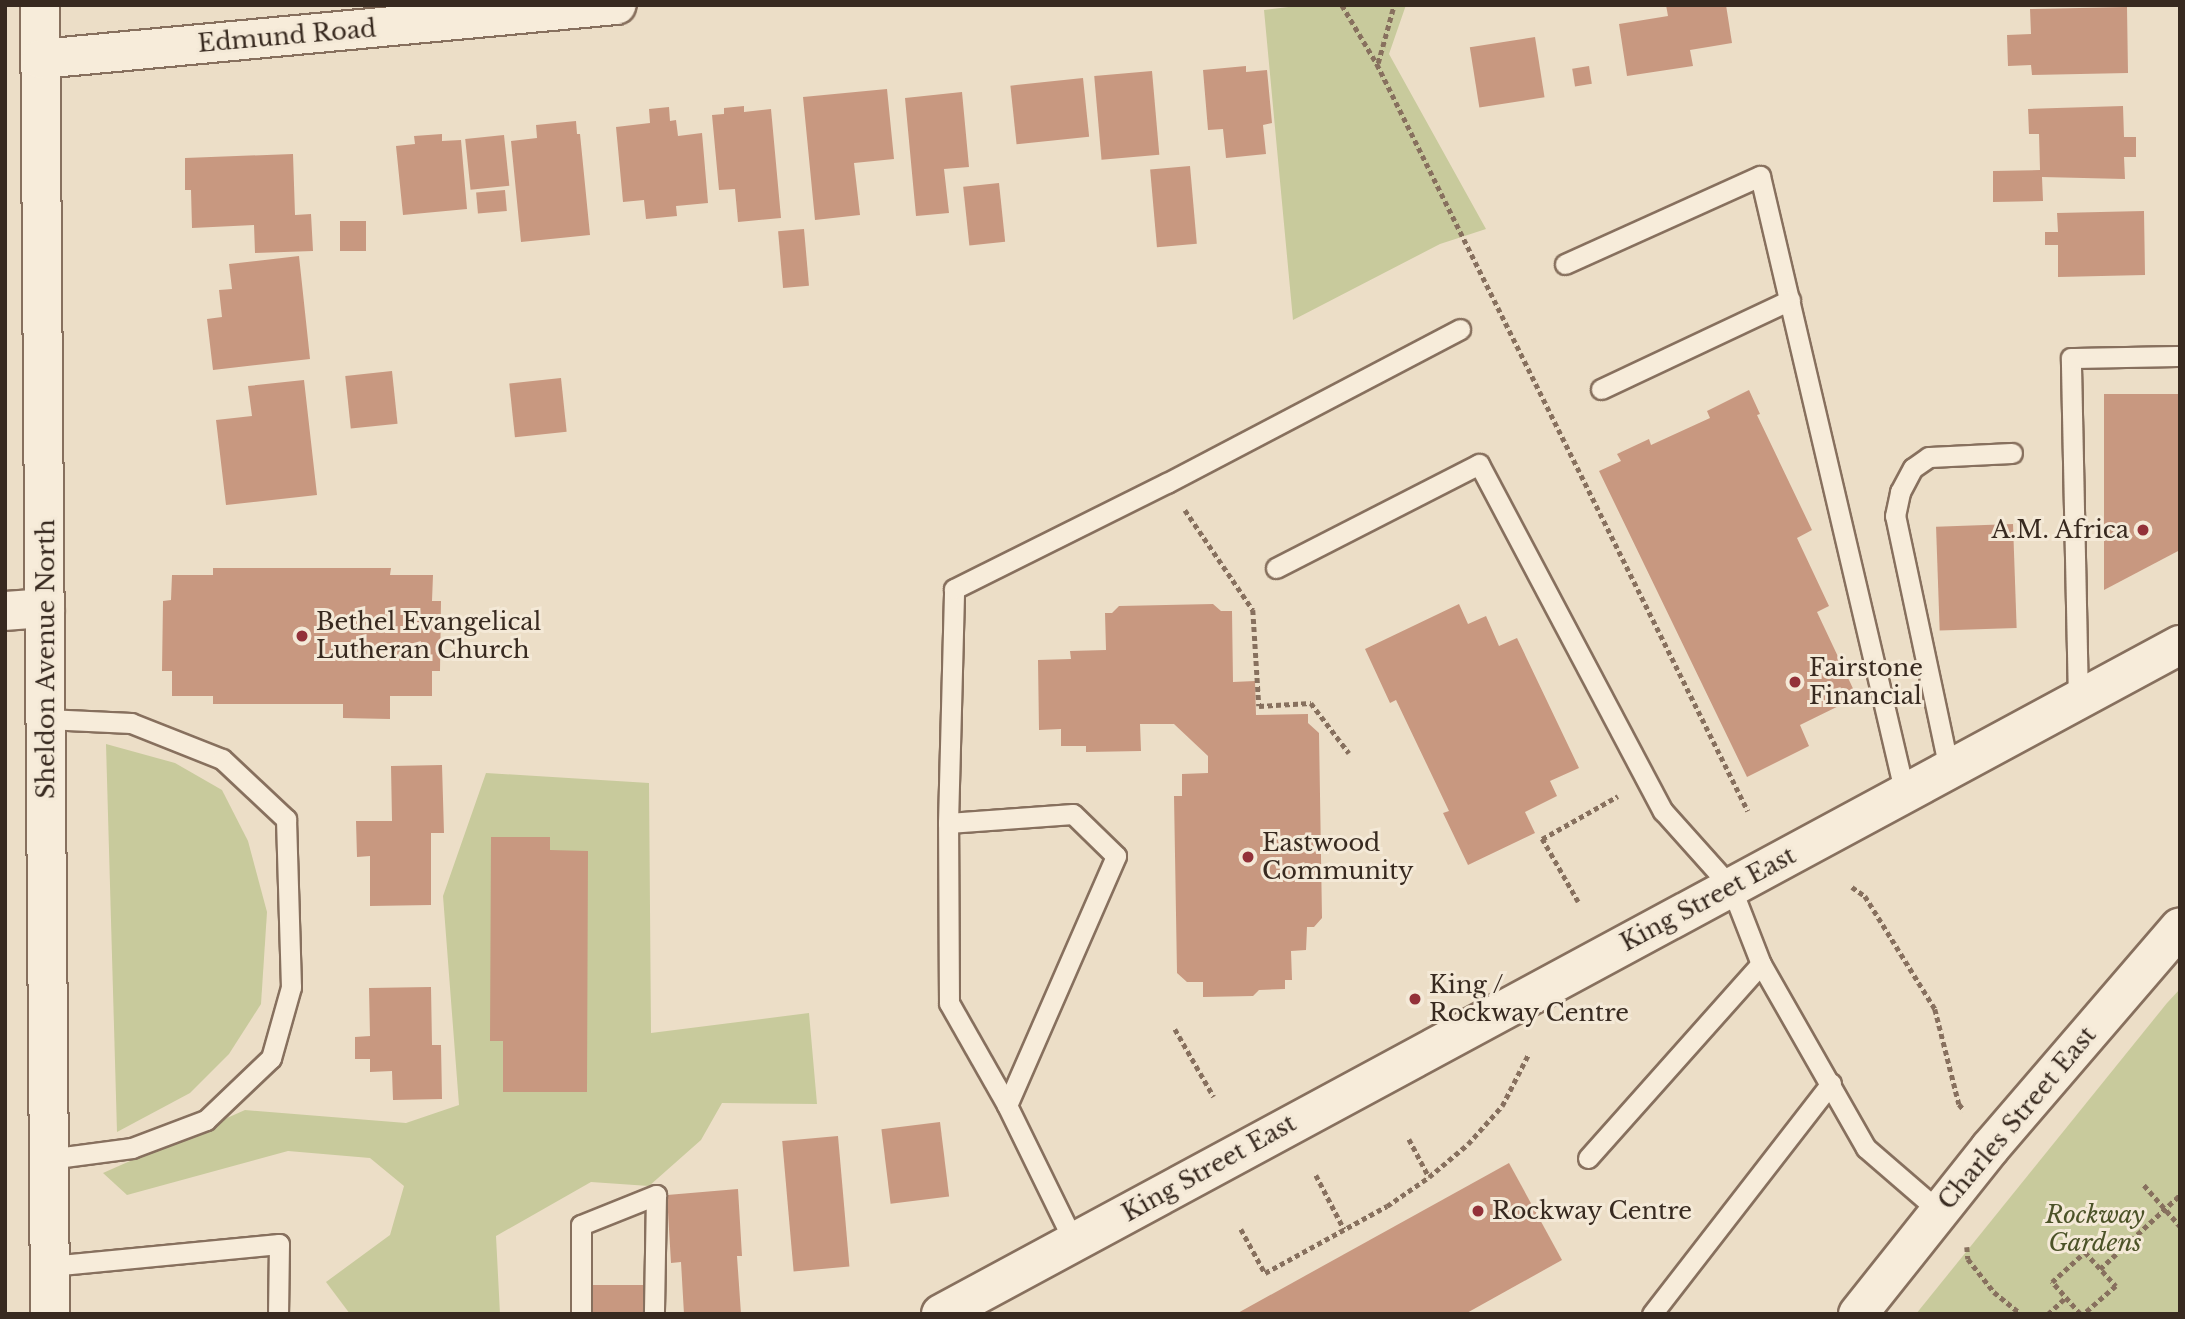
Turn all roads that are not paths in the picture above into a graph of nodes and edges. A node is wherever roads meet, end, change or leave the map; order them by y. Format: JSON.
{"nodes":[{"id":1,"x":40,"y":5,"type":"edge"},
{"id":2,"x":616,"y":5,"type":"edge"},
{"id":3,"x":41,"y":59,"type":"junction"},
{"id":4,"x":1565,"y":264,"type":"dead end"},
{"id":5,"x":1790,"y":300,"type":"junction"},
{"id":6,"x":1460,"y":329,"type":"dead end"},
{"id":7,"x":2180,"y":356,"type":"edge"},
{"id":8,"x":1601,"y":389,"type":"dead end"},
{"id":9,"x":2012,"y":453,"type":"dead end"},
{"id":10,"x":1276,"y":568,"type":"dead end"},
{"id":11,"x":45,"y":608,"type":"junction"},
{"id":12,"x":5,"y":611,"type":"edge"},
{"id":13,"x":2180,"y":645,"type":"edge"},
{"id":14,"x":2078,"y":700,"type":"junction"},
{"id":15,"x":46,"y":719,"type":"junction"},
{"id":16,"x":1949,"y":769,"type":"junction"},
{"id":17,"x":1905,"y":794,"type":"junction"},
{"id":18,"x":948,"y":823,"type":"junction"},
{"id":19,"x":1731,"y":887,"type":"junction"},
{"id":20,"x":2180,"y":927,"type":"edge"},
{"id":21,"x":1761,"y":964,"type":"junction"},
{"id":22,"x":1832,"y":1083,"type":"junction"},
{"id":23,"x":1007,"y":1105,"type":"junction"},
{"id":24,"x":1588,"y":1157,"type":"dead end"},
{"id":25,"x":49,"y":1159,"type":"junction"},
{"id":26,"x":1939,"y":1211,"type":"junction"},
{"id":27,"x":1074,"y":1242,"type":"junction"},
{"id":28,"x":50,"y":1266,"type":"junction"},
{"id":29,"x":50,"y":1314,"type":"edge"},
{"id":30,"x":278,"y":1314,"type":"edge"},
{"id":31,"x":581,"y":1314,"type":"edge"},
{"id":32,"x":654,"y":1314,"type":"edge"},
{"id":33,"x":942,"y":1314,"type":"edge"},
{"id":34,"x":1652,"y":1314,"type":"edge"},
{"id":35,"x":1858,"y":1314,"type":"edge"}],
"edges":[{"from":1,"to":3,"type":"street","name":"Sheldon Avenue North"},
{"from":2,"to":3,"type":"street","name":"Edmund Road"},
{"from":3,"to":11,"type":"street","name":"Sheldon Avenue North"},
{"from":4,"to":5,"type":"lane"},
{"from":5,"to":8,"type":"lane"},
{"from":5,"to":17,"type":"lane"},
{"from":6,"to":18,"type":"lane"},
{"from":7,"to":14,"type":"lane"},
{"from":9,"to":16,"type":"lane"},
{"from":10,"to":19,"type":"lane"},
{"from":11,"to":12,"type":"street"},
{"from":11,"to":15,"type":"street","name":"Sheldon Avenue North"},
{"from":13,"to":14,"type":"street","name":"King Street East"},
{"from":14,"to":16,"type":"street","name":"King Street East"},
{"from":15,"to":25,"type":"street","name":"Sheldon Avenue North"},
{"from":15,"to":25,"type":"lane"},
{"from":16,"to":17,"type":"street","name":"King Street East"},
{"from":17,"to":19,"type":"street","name":"King Street East"},
{"from":18,"to":23,"type":"lane"},
{"from":18,"to":23,"type":"lane"},
{"from":19,"to":21,"type":"lane"},
{"from":19,"to":27,"type":"street","name":"King Street East"},
{"from":20,"to":26,"type":"street","name":"Charles Street East"},
{"from":21,"to":22,"type":"lane"},
{"from":21,"to":24,"type":"lane"},
{"from":22,"to":26,"type":"lane"},
{"from":22,"to":34,"type":"lane"},
{"from":23,"to":27,"type":"lane"},
{"from":25,"to":28,"type":"street","name":"Sheldon Avenue North"},
{"from":26,"to":35,"type":"street","name":"Charles Street East"},
{"from":27,"to":33,"type":"street","name":"King Street East"},
{"from":28,"to":29,"type":"street","name":"Sheldon Avenue North"},
{"from":28,"to":30,"type":"lane"},
{"from":31,"to":32,"type":"lane"}]}
